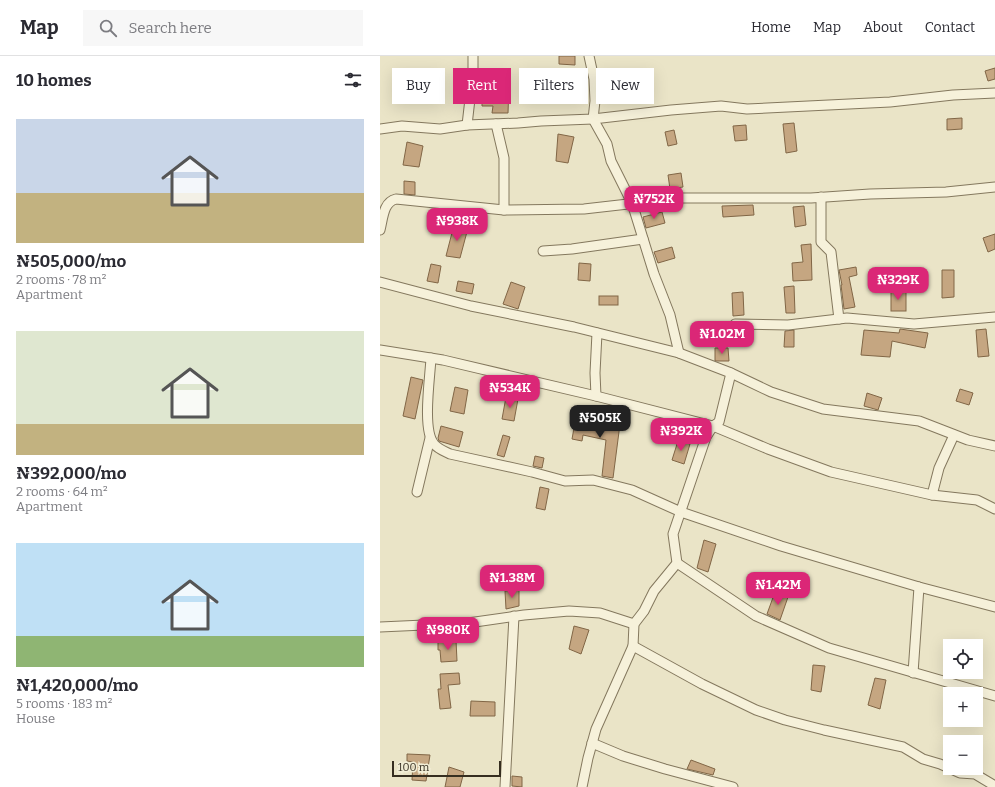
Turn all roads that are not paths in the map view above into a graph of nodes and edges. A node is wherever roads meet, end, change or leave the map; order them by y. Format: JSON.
{"nodes":[{"id":1,"x":473,"y":56,"type":"edge"},
{"id":2,"x":589,"y":56,"type":"edge"},
{"id":3,"x":995,"y":93,"type":"edge"},
{"id":4,"x":593,"y":119,"type":"junction"},
{"id":5,"x":496,"y":124,"type":"junction"},
{"id":6,"x":467,"y":125,"type":"junction"},
{"id":7,"x":380,"y":129,"type":"edge"},
{"id":8,"x":995,"y":187,"type":"edge"},
{"id":9,"x":821,"y":197,"type":"junction"},
{"id":10,"x":632,"y":203,"type":"junction"},
{"id":11,"x":504,"y":210,"type":"junction"},
{"id":12,"x":380,"y":230,"type":"edge"},
{"id":13,"x":642,"y":240,"type":"junction"},
{"id":14,"x":543,"y":251,"type":"dead end"},
{"id":15,"x":380,"y":282,"type":"edge"},
{"id":16,"x":995,"y":317,"type":"edge"},
{"id":17,"x":839,"y":319,"type":"junction"},
{"id":18,"x":735,"y":324,"type":"dead end"},
{"id":19,"x":597,"y":332,"type":"junction"},
{"id":20,"x":380,"y":350,"type":"edge"},
{"id":21,"x":679,"y":353,"type":"junction"},
{"id":22,"x":431,"y":358,"type":"junction"},
{"id":23,"x":731,"y":373,"type":"junction"},
{"id":24,"x":596,"y":396,"type":"junction"},
{"id":25,"x":713,"y":426,"type":"junction"},
{"id":26,"x":954,"y":434,"type":"junction"},
{"id":27,"x":430,"y":438,"type":"junction"},
{"id":28,"x":995,"y":446,"type":"edge"},
{"id":29,"x":417,"y":492,"type":"dead end"},
{"id":30,"x":932,"y":495,"type":"junction"},
{"id":31,"x":995,"y":509,"type":"edge"},
{"id":32,"x":682,"y":512,"type":"junction"},
{"id":33,"x":677,"y":563,"type":"junction"},
{"id":34,"x":919,"y":587,"type":"junction"},
{"id":35,"x":995,"y":607,"type":"edge"},
{"id":36,"x":514,"y":616,"type":"junction"},
{"id":37,"x":634,"y":624,"type":"junction"},
{"id":38,"x":380,"y":627,"type":"edge"},
{"id":39,"x":632,"y":646,"type":"junction"},
{"id":40,"x":913,"y":673,"type":"junction"},
{"id":41,"x":995,"y":696,"type":"edge"},
{"id":42,"x":592,"y":743,"type":"junction"},
{"id":43,"x":995,"y":786,"type":"edge"},
{"id":44,"x":505,"y":787,"type":"edge"},
{"id":45,"x":582,"y":787,"type":"edge"},
{"id":46,"x":733,"y":787,"type":"edge"}],
"edges":[{"from":1,"to":6,"type":"street"},
{"from":2,"to":4,"type":"street"},
{"from":3,"to":4,"type":"street"},
{"from":4,"to":5,"type":"street"},
{"from":4,"to":10,"type":"street"},
{"from":5,"to":6,"type":"street"},
{"from":5,"to":11,"type":"street"},
{"from":6,"to":7,"type":"street"},
{"from":8,"to":9,"type":"street"},
{"from":9,"to":10,"type":"street"},
{"from":9,"to":17,"type":"street"},
{"from":10,"to":11,"type":"street"},
{"from":10,"to":13,"type":"street"},
{"from":11,"to":12,"type":"street"},
{"from":13,"to":14,"type":"street"},
{"from":13,"to":21,"type":"street"},
{"from":15,"to":19,"type":"street"},
{"from":16,"to":17,"type":"street"},
{"from":17,"to":18,"type":"street"},
{"from":19,"to":21,"type":"street"},
{"from":19,"to":24,"type":"street"},
{"from":20,"to":22,"type":"street"},
{"from":21,"to":23,"type":"street"},
{"from":22,"to":24,"type":"street"},
{"from":22,"to":27,"type":"street"},
{"from":23,"to":25,"type":"street"},
{"from":23,"to":26,"type":"street"},
{"from":24,"to":25,"type":"street"},
{"from":25,"to":30,"type":"street"},
{"from":25,"to":32,"type":"street"},
{"from":26,"to":28,"type":"street"},
{"from":26,"to":30,"type":"street"},
{"from":27,"to":29,"type":"street"},
{"from":27,"to":32,"type":"street"},
{"from":30,"to":31,"type":"street"},
{"from":32,"to":33,"type":"street"},
{"from":32,"to":34,"type":"street"},
{"from":33,"to":37,"type":"street"},
{"from":33,"to":40,"type":"street"},
{"from":34,"to":35,"type":"street"},
{"from":34,"to":40,"type":"street"},
{"from":36,"to":37,"type":"street"},
{"from":36,"to":38,"type":"street"},
{"from":36,"to":44,"type":"street"},
{"from":37,"to":39,"type":"street"},
{"from":39,"to":42,"type":"street"},
{"from":39,"to":43,"type":"street"},
{"from":40,"to":41,"type":"street"},
{"from":42,"to":45,"type":"street"},
{"from":42,"to":46,"type":"street"}]}
